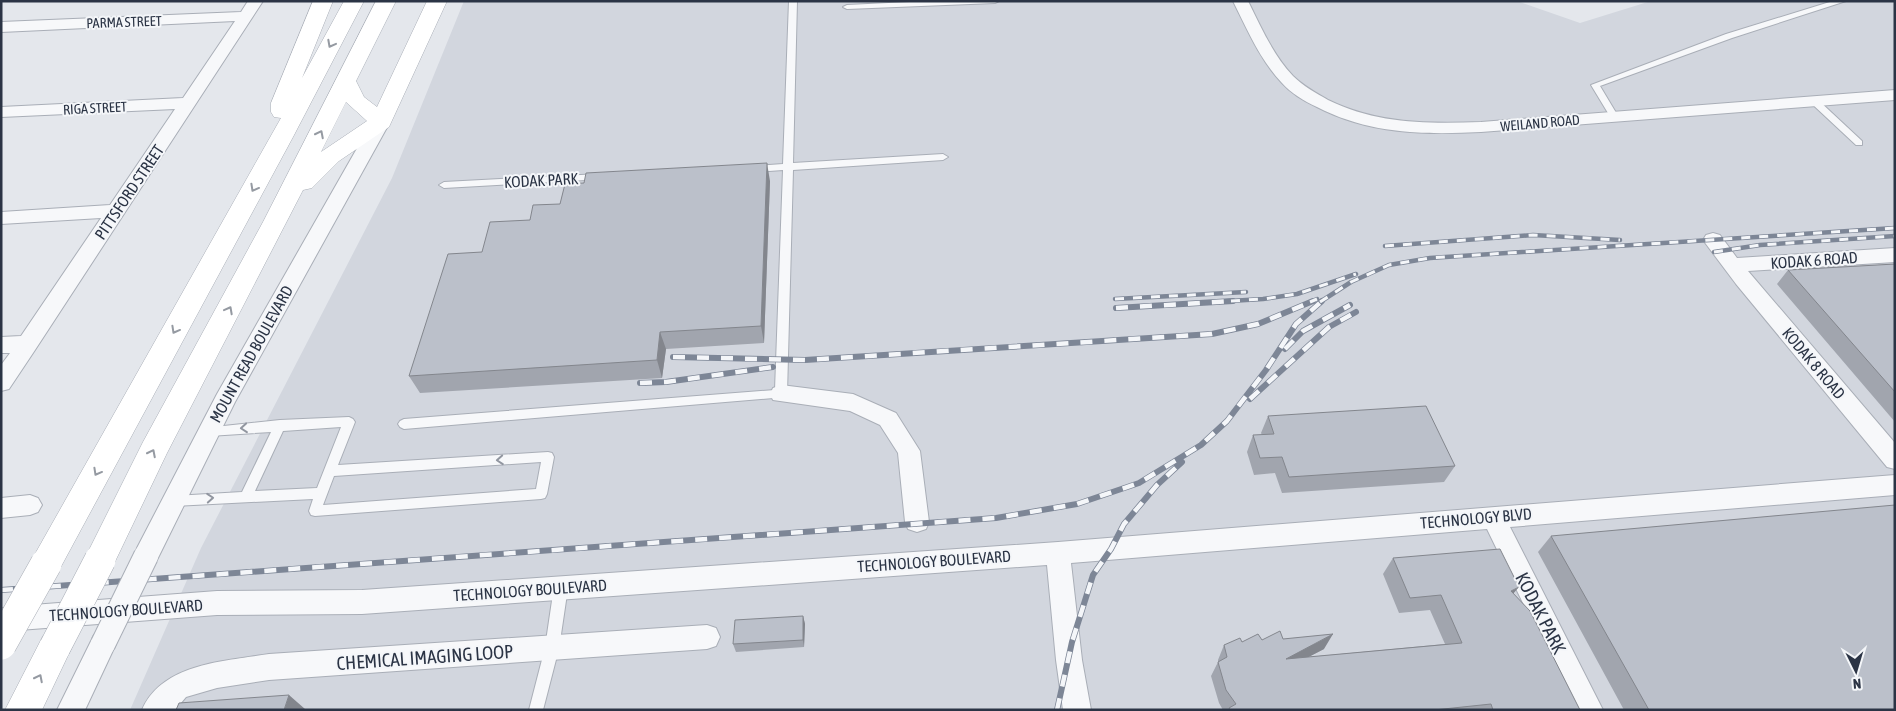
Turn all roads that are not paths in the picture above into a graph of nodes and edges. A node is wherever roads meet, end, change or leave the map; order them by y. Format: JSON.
{"nodes":[{"id":1,"x":323,"y":1,"type":"edge"},
{"id":2,"x":354,"y":1,"type":"edge"},
{"id":3,"x":386,"y":1,"type":"edge"},
{"id":4,"x":437,"y":1,"type":"edge"},
{"id":5,"x":792,"y":1,"type":"edge"},
{"id":6,"x":995,"y":1,"type":"edge"},
{"id":7,"x":1240,"y":1,"type":"edge"},
{"id":8,"x":1842,"y":1,"type":"edge"},
{"id":9,"x":847,"y":7,"type":"dead end"},
{"id":10,"x":251,"y":9,"type":"edge"},
{"id":11,"x":1,"y":27,"type":"edge"},
{"id":12,"x":346,"y":82,"type":"junction"},
{"id":13,"x":1895,"y":95,"type":"edge"},
{"id":14,"x":1814,"y":101,"type":"junction"},
{"id":15,"x":189,"y":103,"type":"junction"},
{"id":16,"x":1,"y":112,"type":"edge"},
{"id":17,"x":1614,"y":116,"type":"junction"},
{"id":18,"x":380,"y":122,"type":"junction"},
{"id":19,"x":282,"y":137,"type":"junction"},
{"id":20,"x":1859,"y":143,"type":"dead end"},
{"id":21,"x":943,"y":158,"type":"dead end"},
{"id":22,"x":788,"y":168,"type":"junction"},
{"id":23,"x":739,"y":170,"type":"edge"},
{"id":24,"x":612,"y":176,"type":"edge"},
{"id":25,"x":444,"y":185,"type":"dead end"},
{"id":26,"x":116,"y":212,"type":"junction"},
{"id":27,"x":1,"y":218,"type":"edge"},
{"id":28,"x":275,"y":222,"type":"junction"},
{"id":29,"x":1714,"y":240,"type":"dead end"},
{"id":30,"x":1895,"y":255,"type":"edge"},
{"id":31,"x":1734,"y":266,"type":"junction"},
{"id":32,"x":28,"y":344,"type":"junction"},
{"id":33,"x":1,"y":345,"type":"edge"},
{"id":34,"x":1,"y":383,"type":"edge"},
{"id":35,"x":781,"y":394,"type":"junction"},
{"id":36,"x":404,"y":424,"type":"dead end"},
{"id":37,"x":280,"y":425,"type":"junction"},
{"id":38,"x":209,"y":431,"type":"junction"},
{"id":39,"x":1895,"y":460,"type":"edge"},
{"id":40,"x":330,"y":471,"type":"junction"},
{"id":41,"x":1895,"y":484,"type":"edge"},
{"id":42,"x":321,"y":493,"type":"junction"},
{"id":43,"x":246,"y":496,"type":"junction"},
{"id":44,"x":174,"y":501,"type":"junction"},
{"id":45,"x":30,"y":505,"type":"dead end"},
{"id":46,"x":1,"y":508,"type":"edge"},
{"id":47,"x":1493,"y":517,"type":"junction"},
{"id":48,"x":916,"y":522,"type":"dead end"},
{"id":49,"x":1058,"y":554,"type":"junction"},
{"id":50,"x":561,"y":587,"type":"junction"},
{"id":51,"x":1,"y":619,"type":"edge"},
{"id":52,"x":706,"y":637,"type":"dead end"},
{"id":53,"x":1,"y":644,"type":"edge"},
{"id":54,"x":552,"y":648,"type":"junction"},
{"id":55,"x":23,"y":710,"type":"edge"},
{"id":56,"x":71,"y":710,"type":"edge"},
{"id":57,"x":156,"y":710,"type":"edge"},
{"id":58,"x":536,"y":710,"type":"edge"},
{"id":59,"x":1077,"y":710,"type":"edge"},
{"id":60,"x":1589,"y":710,"type":"edge"}],
"edges":[{"from":1,"to":19,"type":"main road"},
{"from":2,"to":19,"type":"main road","one_way":true},
{"from":3,"to":12,"type":"main road"},
{"from":4,"to":18,"type":"main road","name":"MOUNT READ BOULEVARD"},
{"from":5,"to":22,"type":"lane"},
{"from":6,"to":9,"type":"lane"},
{"from":7,"to":17,"type":"street","name":"WEILAND ROAD"},
{"from":8,"to":17,"type":"lane"},
{"from":10,"to":11,"type":"street","name":"PARMA STREET"},
{"from":10,"to":15,"type":"street","name":"PITTSFORD STREET"},
{"from":12,"to":18,"type":"main road"},
{"from":28,"to":12,"type":"main road","one_way":true},
{"from":13,"to":14,"type":"street","name":"WEILAND ROAD"},
{"from":14,"to":17,"type":"street","name":"WEILAND ROAD"},
{"from":14,"to":20,"type":"lane"},
{"from":15,"to":16,"type":"street","name":"RIGA STREET"},
{"from":15,"to":26,"type":"street","name":"PITTSFORD STREET"},
{"from":18,"to":28,"type":"main road"},
{"from":18,"to":38,"type":"street","name":"MOUNT READ BOULEVARD"},
{"from":19,"to":53,"type":"main road","one_way":true,"bridge":true},
{"from":21,"to":22,"type":"lane"},
{"from":22,"to":23,"type":"lane"},
{"from":22,"to":35,"type":"lane"},
{"from":24,"to":25,"type":"lane","name":"KODAK PARK"},
{"from":26,"to":27,"type":"street"},
{"from":26,"to":32,"type":"street","name":"PITTSFORD STREET"},
{"from":55,"to":28,"type":"main road","one_way":true,"bridge":true},
{"from":29,"to":31,"type":"street","name":"KODAK 8 ROAD"},
{"from":30,"to":31,"type":"street","name":"KODAK 6 ROAD"},
{"from":31,"to":39,"type":"street","name":"KODAK 8 ROAD"},
{"from":32,"to":33,"type":"street"},
{"from":32,"to":34,"type":"street","name":"PITTSFORD STREET"},
{"from":35,"to":36,"type":"lane"},
{"from":35,"to":48,"type":"street"},
{"from":37,"to":38,"type":"lane","one_way":true},
{"from":37,"to":40,"type":"lane"},
{"from":37,"to":43,"type":"lane"},
{"from":38,"to":44,"type":"street","name":"MOUNT READ BOULEVARD"},
{"from":40,"to":42,"type":"lane"},
{"from":42,"to":40,"type":"lane","one_way":true},
{"from":41,"to":47,"type":"street","name":"TECHNOLOGY BLVD"},
{"from":42,"to":43,"type":"lane"},
{"from":44,"to":43,"type":"lane","one_way":true},
{"from":44,"to":56,"type":"street","name":"MOUNT READ BOULEVARD","bridge":true},
{"from":45,"to":46,"type":"street"},
{"from":47,"to":49,"type":"street","name":"TECHNOLOGY BLVD"},
{"from":47,"to":60,"type":"street","name":"KODAK PARK"},
{"from":49,"to":50,"type":"street","name":"TECHNOLOGY BOULEVARD"},
{"from":49,"to":59,"type":"street"},
{"from":50,"to":51,"type":"street","name":"TECHNOLOGY BOULEVARD"},
{"from":50,"to":54,"type":"lane"},
{"from":52,"to":54,"type":"street","name":"CHEMICAL IMAGING LOOP"},
{"from":54,"to":57,"type":"street","name":"CHEMICAL IMAGING LOOP"},
{"from":54,"to":58,"type":"lane"}]}
